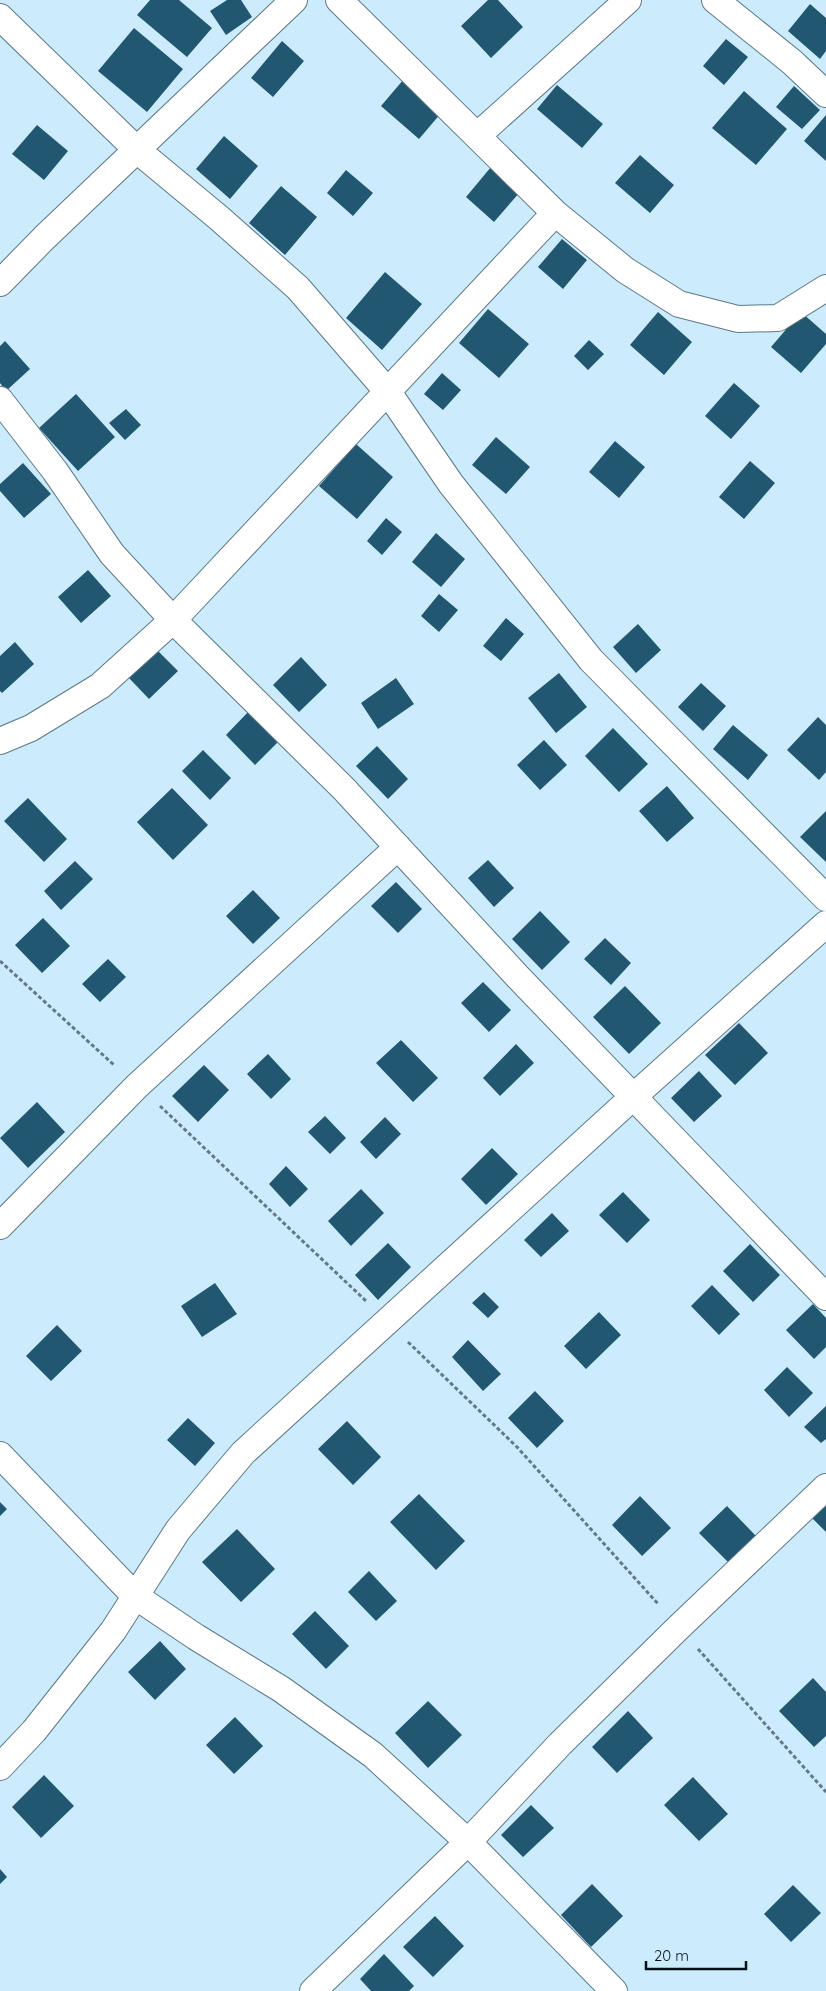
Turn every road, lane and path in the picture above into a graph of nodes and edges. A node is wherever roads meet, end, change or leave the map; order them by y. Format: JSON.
{"nodes":[{"id":1,"x":294,"y":0,"type":"edge"},
{"id":2,"x":339,"y":0,"type":"edge"},
{"id":3,"x":628,"y":0,"type":"edge"},
{"id":4,"x":715,"y":0,"type":"edge"},
{"id":5,"x":0,"y":17,"type":"edge"},
{"id":6,"x":826,"y":94,"type":"edge"},
{"id":7,"x":477,"y":136,"type":"junction"},
{"id":8,"x":137,"y":150,"type":"junction"},
{"id":9,"x":555,"y":213,"type":"junction"},
{"id":10,"x":0,"y":284,"type":"edge"},
{"id":11,"x":826,"y":288,"type":"edge"},
{"id":12,"x":388,"y":392,"type":"junction"},
{"id":13,"x":0,"y":400,"type":"edge"},
{"id":14,"x":173,"y":620,"type":"junction"},
{"id":15,"x":0,"y":741,"type":"edge"},
{"id":16,"x":398,"y":847,"type":"junction"},
{"id":17,"x":826,"y":898,"type":"edge"},
{"id":18,"x":826,"y":924,"type":"edge"},
{"id":19,"x":0,"y":962,"type":"edge"},
{"id":20,"x":137,"y":1086,"type":"junction"},
{"id":21,"x":633,"y":1097,"type":"junction"},
{"id":22,"x":0,"y":1226,"type":"edge"},
{"id":23,"x":826,"y":1297,"type":"edge"},
{"id":24,"x":388,"y":1322,"type":"junction"},
{"id":25,"x":0,"y":1455,"type":"edge"},
{"id":26,"x":826,"y":1487,"type":"edge"},
{"id":27,"x":135,"y":1596,"type":"junction"},
{"id":28,"x":679,"y":1627,"type":"junction"},
{"id":29,"x":0,"y":1767,"type":"edge"},
{"id":30,"x":826,"y":1792,"type":"edge"},
{"id":31,"x":468,"y":1842,"type":"junction"},
{"id":32,"x":313,"y":1991,"type":"edge"},
{"id":33,"x":614,"y":1991,"type":"edge"}],
"edges":[{"from":1,"to":8,"type":"street"},
{"from":2,"to":7,"type":"street"},
{"from":3,"to":7,"type":"street"},
{"from":4,"to":6,"type":"street"},
{"from":5,"to":8,"type":"street"},
{"from":7,"to":9,"type":"street"},
{"from":8,"to":10,"type":"street"},
{"from":8,"to":12,"type":"street"},
{"from":9,"to":11,"type":"street"},
{"from":9,"to":12,"type":"street"},
{"from":12,"to":14,"type":"street"},
{"from":12,"to":17,"type":"street"},
{"from":13,"to":14,"type":"street"},
{"from":14,"to":15,"type":"street"},
{"from":14,"to":16,"type":"street"},
{"from":16,"to":20,"type":"street"},
{"from":16,"to":21,"type":"street"},
{"from":18,"to":21,"type":"street"},
{"from":19,"to":20,"type":"path"},
{"from":20,"to":22,"type":"street"},
{"from":20,"to":24,"type":"path"},
{"from":21,"to":23,"type":"street"},
{"from":21,"to":24,"type":"street"},
{"from":24,"to":27,"type":"street"},
{"from":24,"to":28,"type":"path"},
{"from":25,"to":27,"type":"street"},
{"from":26,"to":28,"type":"street"},
{"from":27,"to":29,"type":"street"},
{"from":27,"to":31,"type":"street"},
{"from":28,"to":30,"type":"path"},
{"from":28,"to":31,"type":"street"},
{"from":31,"to":32,"type":"street"},
{"from":31,"to":33,"type":"street"}]}
